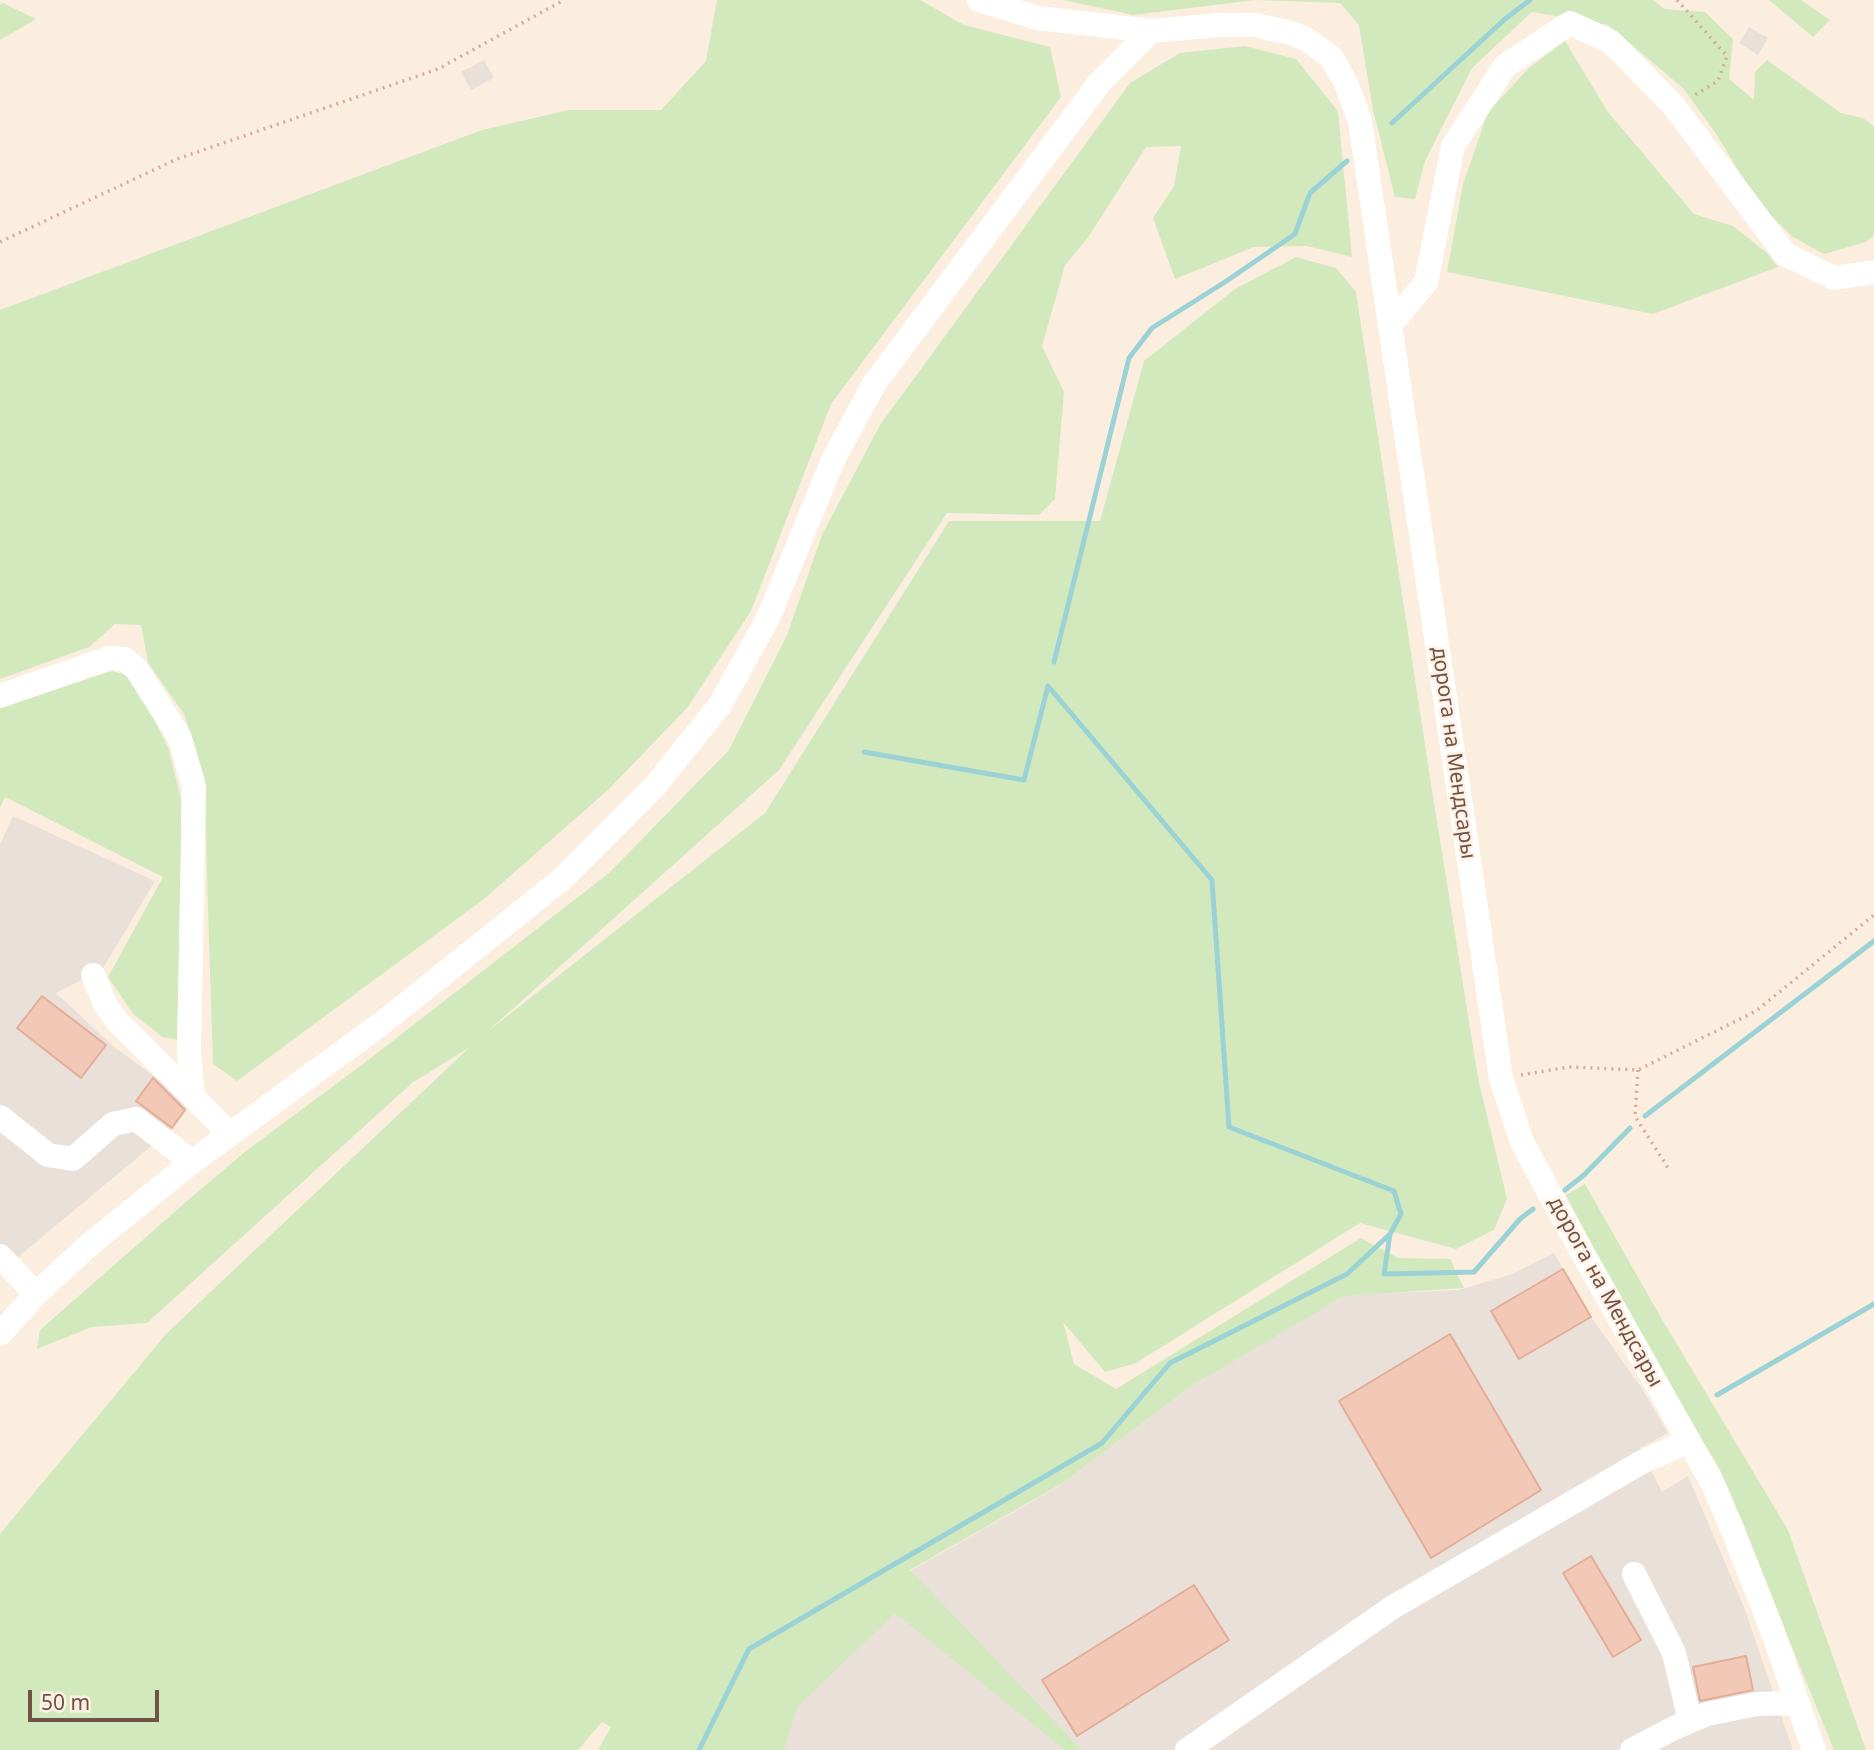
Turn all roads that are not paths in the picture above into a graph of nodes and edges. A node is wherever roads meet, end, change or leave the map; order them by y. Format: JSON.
{"nodes":[{"id":1,"x":979,"y":0,"type":"edge"},
{"id":2,"x":1151,"y":31,"type":"junction"},
{"id":3,"x":1874,"y":272,"type":"edge"},
{"id":4,"x":1390,"y":326,"type":"junction"},
{"id":5,"x":0,"y":696,"type":"edge"},
{"id":6,"x":93,"y":975,"type":"dead end"},
{"id":7,"x":193,"y":1097,"type":"junction"},
{"id":8,"x":0,"y":1117,"type":"edge"},
{"id":9,"x":230,"y":1134,"type":"junction"},
{"id":10,"x":192,"y":1163,"type":"junction"},
{"id":11,"x":0,"y":1256,"type":"edge"},
{"id":12,"x":36,"y":1293,"type":"junction"},
{"id":13,"x":0,"y":1334,"type":"edge"},
{"id":14,"x":1689,"y":1441,"type":"junction"},
{"id":15,"x":1634,"y":1574,"type":"dead end"},
{"id":16,"x":1798,"y":1703,"type":"junction"},
{"id":17,"x":1690,"y":1721,"type":"junction"},
{"id":18,"x":1187,"y":1750,"type":"edge"},
{"id":19,"x":1632,"y":1750,"type":"edge"},
{"id":20,"x":1814,"y":1750,"type":"edge"}],
"edges":[{"from":1,"to":2,"type":"street","name":"дорога на Мендсары"},
{"from":2,"to":4,"type":"street","name":"дорога на Мендсары"},
{"from":2,"to":9,"type":"street"},
{"from":3,"to":4,"type":"street"},
{"from":4,"to":14,"type":"street","name":"дорога на Мендсары"},
{"from":5,"to":7,"type":"street"},
{"from":6,"to":7,"type":"street"},
{"from":7,"to":9,"type":"street"},
{"from":8,"to":10,"type":"street"},
{"from":9,"to":10,"type":"street"},
{"from":10,"to":12,"type":"street"},
{"from":11,"to":12,"type":"street"},
{"from":12,"to":13,"type":"street"},
{"from":14,"to":16,"type":"street","name":"дорога на Мендсары"},
{"from":14,"to":18,"type":"street"},
{"from":15,"to":17,"type":"street"},
{"from":16,"to":17,"type":"street"},
{"from":16,"to":20,"type":"street","name":"дорога на Мендсары"},
{"from":17,"to":19,"type":"street"}]}
